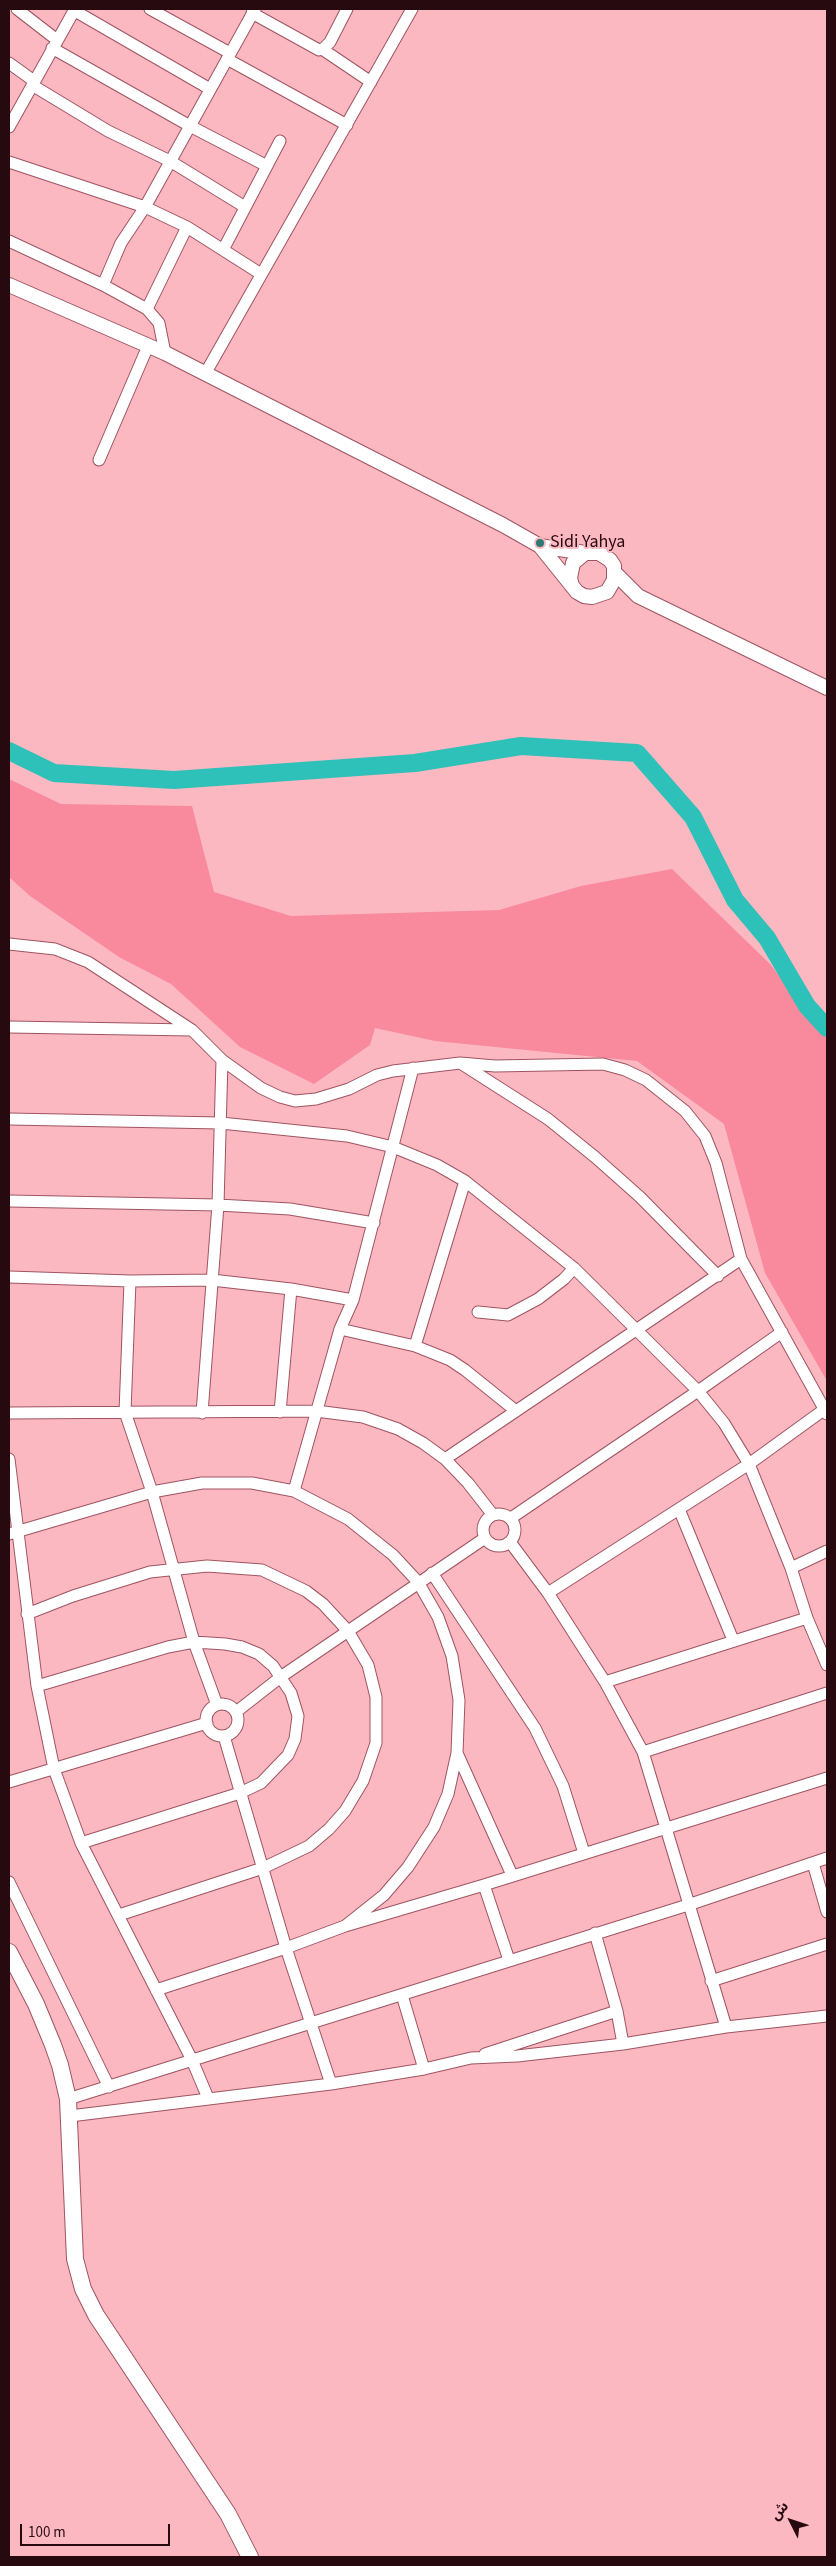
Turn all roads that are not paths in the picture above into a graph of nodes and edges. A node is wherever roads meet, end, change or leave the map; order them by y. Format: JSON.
{"nodes":[{"id":1,"x":16,"y":9,"type":"edge"},
{"id":2,"x":150,"y":9,"type":"edge"},
{"id":3,"x":348,"y":9,"type":"edge"},
{"id":4,"x":412,"y":9,"type":"edge"},
{"id":5,"x":75,"y":10,"type":"edge"},
{"id":6,"x":254,"y":11,"type":"edge"},
{"id":7,"x":55,"y":44,"type":"junction"},
{"id":8,"x":322,"y":49,"type":"junction"},
{"id":9,"x":228,"y":56,"type":"junction"},
{"id":10,"x":9,"y":63,"type":"edge"},
{"id":11,"x":370,"y":82,"type":"junction"},
{"id":12,"x":33,"y":83,"type":"junction"},
{"id":13,"x":210,"y":89,"type":"junction"},
{"id":14,"x":10,"y":123,"type":"edge"},
{"id":15,"x":347,"y":125,"type":"junction"},
{"id":16,"x":190,"y":126,"type":"junction"},
{"id":17,"x":280,"y":141,"type":"dead end"},
{"id":18,"x":170,"y":161,"type":"junction"},
{"id":19,"x":9,"y":162,"type":"edge"},
{"id":20,"x":267,"y":166,"type":"junction"},
{"id":21,"x":145,"y":206,"type":"junction"},
{"id":22,"x":245,"y":207,"type":"junction"},
{"id":23,"x":187,"y":227,"type":"junction"},
{"id":24,"x":9,"y":240,"type":"edge"},
{"id":25,"x":224,"y":248,"type":"junction"},
{"id":26,"x":261,"y":274,"type":"junction"},
{"id":27,"x":9,"y":285,"type":"edge"},
{"id":28,"x":103,"y":285,"type":"junction"},
{"id":29,"x":148,"y":309,"type":"junction"},
{"id":30,"x":148,"y":346,"type":"junction"},
{"id":31,"x":165,"y":353,"type":"junction"},
{"id":32,"x":205,"y":374,"type":"junction"},
{"id":33,"x":99,"y":460,"type":"dead end"},
{"id":34,"x":540,"y":546,"type":"junction"},
{"id":35,"x":585,"y":553,"type":"junction"},
{"id":36,"x":615,"y":573,"type":"junction"},
{"id":37,"x":572,"y":586,"type":"junction"},
{"id":38,"x":606,"y":592,"type":"junction"},
{"id":39,"x":638,"y":596,"type":"junction"},
{"id":40,"x":827,"y":688,"type":"edge"},
{"id":41,"x":9,"y":944,"type":"edge"},
{"id":42,"x":9,"y":1027,"type":"edge"},
{"id":43,"x":192,"y":1030,"type":"junction"},
{"id":44,"x":222,"y":1060,"type":"junction"},
{"id":45,"x":460,"y":1063,"type":"junction"},
{"id":46,"x":413,"y":1068,"type":"junction"},
{"id":47,"x":9,"y":1120,"type":"edge"},
{"id":48,"x":221,"y":1123,"type":"junction"},
{"id":49,"x":393,"y":1147,"type":"junction"},
{"id":50,"x":465,"y":1180,"type":"junction"},
{"id":51,"x":9,"y":1201,"type":"edge"},
{"id":52,"x":218,"y":1205,"type":"junction"},
{"id":53,"x":374,"y":1223,"type":"junction"},
{"id":54,"x":741,"y":1259,"type":"junction"},
{"id":55,"x":574,"y":1268,"type":"junction"},
{"id":56,"x":718,"y":1276,"type":"junction"},
{"id":57,"x":9,"y":1277,"type":"edge"},
{"id":58,"x":212,"y":1280,"type":"junction"},
{"id":59,"x":130,"y":1281,"type":"junction"},
{"id":60,"x":290,"y":1289,"type":"junction"},
{"id":61,"x":353,"y":1300,"type":"junction"},
{"id":62,"x":478,"y":1312,"type":"dead end"},
{"id":63,"x":340,"y":1329,"type":"junction"},
{"id":64,"x":636,"y":1331,"type":"junction"},
{"id":65,"x":782,"y":1332,"type":"junction"},
{"id":66,"x":414,"y":1346,"type":"junction"},
{"id":67,"x":698,"y":1391,"type":"junction"},
{"id":68,"x":316,"y":1411,"type":"junction"},
{"id":69,"x":516,"y":1411,"type":"junction"},
{"id":70,"x":826,"y":1411,"type":"edge"},
{"id":71,"x":124,"y":1412,"type":"junction"},
{"id":72,"x":280,"y":1412,"type":"junction"},
{"id":73,"x":9,"y":1413,"type":"edge"},
{"id":74,"x":202,"y":1413,"type":"junction"},
{"id":75,"x":9,"y":1459,"type":"edge"},
{"id":76,"x":445,"y":1460,"type":"junction"},
{"id":77,"x":749,"y":1464,"type":"junction"},
{"id":78,"x":152,"y":1492,"type":"junction"},
{"id":79,"x":294,"y":1492,"type":"junction"},
{"id":80,"x":679,"y":1509,"type":"junction"},
{"id":81,"x":493,"y":1515,"type":"junction"},
{"id":82,"x":511,"y":1518,"type":"junction"},
{"id":83,"x":13,"y":1534,"type":"edge"},
{"id":84,"x":485,"y":1538,"type":"junction"},
{"id":85,"x":510,"y":1542,"type":"junction"},
{"id":86,"x":827,"y":1551,"type":"edge"},
{"id":87,"x":174,"y":1568,"type":"junction"},
{"id":88,"x":792,"y":1568,"type":"junction"},
{"id":89,"x":432,"y":1573,"type":"junction"},
{"id":90,"x":418,"y":1582,"type":"junction"},
{"id":91,"x":548,"y":1593,"type":"junction"},
{"id":92,"x":27,"y":1614,"type":"junction"},
{"id":93,"x":807,"y":1618,"type":"junction"},
{"id":94,"x":348,"y":1632,"type":"junction"},
{"id":95,"x":733,"y":1640,"type":"junction"},
{"id":96,"x":194,"y":1642,"type":"junction"},
{"id":97,"x":827,"y":1665,"type":"edge"},
{"id":98,"x":282,"y":1676,"type":"junction"},
{"id":99,"x":604,"y":1682,"type":"junction"},
{"id":100,"x":37,"y":1686,"type":"junction"},
{"id":101,"x":827,"y":1693,"type":"edge"},
{"id":102,"x":217,"y":1705,"type":"junction"},
{"id":103,"x":236,"y":1712,"type":"junction"},
{"id":104,"x":207,"y":1723,"type":"junction"},
{"id":105,"x":224,"y":1736,"type":"junction"},
{"id":106,"x":643,"y":1752,"type":"junction"},
{"id":107,"x":457,"y":1753,"type":"junction"},
{"id":108,"x":54,"y":1769,"type":"junction"},
{"id":109,"x":827,"y":1778,"type":"edge"},
{"id":110,"x":9,"y":1782,"type":"edge"},
{"id":111,"x":240,"y":1793,"type":"junction"},
{"id":112,"x":666,"y":1827,"type":"junction"},
{"id":113,"x":80,"y":1844,"type":"junction"},
{"id":114,"x":584,"y":1853,"type":"junction"},
{"id":115,"x":827,"y":1858,"type":"edge"},
{"id":116,"x":813,"y":1863,"type":"junction"},
{"id":117,"x":263,"y":1868,"type":"junction"},
{"id":118,"x":512,"y":1875,"type":"junction"},
{"id":119,"x":9,"y":1882,"type":"edge"},
{"id":120,"x":484,"y":1886,"type":"junction"},
{"id":121,"x":688,"y":1905,"type":"junction"},
{"id":122,"x":827,"y":1912,"type":"edge"},
{"id":123,"x":118,"y":1915,"type":"junction"},
{"id":124,"x":345,"y":1926,"type":"junction"},
{"id":125,"x":595,"y":1934,"type":"junction"},
{"id":126,"x":827,"y":1944,"type":"edge"},
{"id":127,"x":286,"y":1948,"type":"junction"},
{"id":128,"x":9,"y":1952,"type":"edge"},
{"id":129,"x":509,"y":1960,"type":"junction"},
{"id":130,"x":711,"y":1981,"type":"junction"},
{"id":131,"x":156,"y":1990,"type":"junction"},
{"id":132,"x":402,"y":1995,"type":"junction"},
{"id":133,"x":617,"y":2010,"type":"junction"},
{"id":134,"x":827,"y":2016,"type":"edge"},
{"id":135,"x":312,"y":2024,"type":"junction"},
{"id":136,"x":726,"y":2027,"type":"junction"},
{"id":137,"x":623,"y":2044,"type":"junction"},
{"id":138,"x":472,"y":2058,"type":"junction"},
{"id":139,"x":192,"y":2060,"type":"junction"},
{"id":140,"x":424,"y":2069,"type":"junction"},
{"id":141,"x":331,"y":2084,"type":"junction"},
{"id":142,"x":109,"y":2087,"type":"junction"},
{"id":143,"x":208,"y":2098,"type":"junction"},
{"id":144,"x":68,"y":2099,"type":"junction"},
{"id":145,"x":70,"y":2116,"type":"junction"},
{"id":146,"x":250,"y":2557,"type":"edge"}],
"edges":[{"from":1,"to":7,"type":"street"},
{"from":2,"to":9,"type":"street"},
{"from":3,"to":8,"type":"street"},
{"from":4,"to":11,"type":"street"},
{"from":5,"to":7,"type":"street"},
{"from":5,"to":13,"type":"street"},
{"from":6,"to":8,"type":"street"},
{"from":6,"to":9,"type":"street"},
{"from":7,"to":12,"type":"street"},
{"from":7,"to":16,"type":"street"},
{"from":8,"to":11,"type":"street"},
{"from":9,"to":13,"type":"street"},
{"from":9,"to":15,"type":"street"},
{"from":10,"to":12,"type":"street"},
{"from":11,"to":15,"type":"street"},
{"from":12,"to":14,"type":"street"},
{"from":12,"to":18,"type":"street"},
{"from":13,"to":16,"type":"street"},
{"from":15,"to":26,"type":"street"},
{"from":16,"to":18,"type":"street"},
{"from":16,"to":20,"type":"street"},
{"from":17,"to":20,"type":"street"},
{"from":18,"to":21,"type":"street"},
{"from":18,"to":22,"type":"street"},
{"from":19,"to":21,"type":"street"},
{"from":20,"to":22,"type":"street"},
{"from":21,"to":23,"type":"street"},
{"from":21,"to":28,"type":"street"},
{"from":22,"to":25,"type":"street"},
{"from":23,"to":25,"type":"street"},
{"from":23,"to":29,"type":"street"},
{"from":24,"to":28,"type":"street"},
{"from":25,"to":26,"type":"street"},
{"from":26,"to":32,"type":"street"},
{"from":27,"to":30,"type":"street"},
{"from":28,"to":29,"type":"street"},
{"from":29,"to":31,"type":"street"},
{"from":30,"to":31,"type":"street"},
{"from":30,"to":33,"type":"street"},
{"from":31,"to":32,"type":"street"},
{"from":32,"to":34,"type":"street"},
{"from":34,"to":35,"type":"street"},
{"from":34,"to":37,"type":"street"},
{"from":35,"to":36,"type":"street"},
{"from":35,"to":37,"type":"street"},
{"from":36,"to":38,"type":"street"},
{"from":36,"to":39,"type":"street"},
{"from":37,"to":38,"type":"street"},
{"from":38,"to":39,"type":"street"},
{"from":39,"to":40,"type":"street"},
{"from":41,"to":43,"type":"street"},
{"from":42,"to":43,"type":"street"},
{"from":43,"to":44,"type":"street"},
{"from":44,"to":46,"type":"street"},
{"from":44,"to":48,"type":"street"},
{"from":45,"to":46,"type":"street"},
{"from":45,"to":54,"type":"street"},
{"from":45,"to":56,"type":"street"},
{"from":46,"to":49,"type":"street"},
{"from":47,"to":48,"type":"street"},
{"from":48,"to":49,"type":"street"},
{"from":48,"to":52,"type":"street"},
{"from":49,"to":50,"type":"street"},
{"from":49,"to":53,"type":"street"},
{"from":50,"to":55,"type":"street"},
{"from":50,"to":66,"type":"street"},
{"from":51,"to":52,"type":"street"},
{"from":52,"to":53,"type":"street"},
{"from":52,"to":58,"type":"street"},
{"from":53,"to":61,"type":"street"},
{"from":54,"to":56,"type":"street"},
{"from":54,"to":65,"type":"street"},
{"from":55,"to":62,"type":"street"},
{"from":55,"to":64,"type":"street"},
{"from":56,"to":64,"type":"street"},
{"from":57,"to":59,"type":"street"},
{"from":58,"to":59,"type":"street"},
{"from":58,"to":60,"type":"street"},
{"from":58,"to":74,"type":"street"},
{"from":59,"to":71,"type":"street"},
{"from":60,"to":61,"type":"street"},
{"from":60,"to":72,"type":"street"},
{"from":61,"to":63,"type":"street"},
{"from":63,"to":66,"type":"street"},
{"from":63,"to":68,"type":"street"},
{"from":64,"to":67,"type":"street"},
{"from":64,"to":69,"type":"street"},
{"from":65,"to":67,"type":"street"},
{"from":65,"to":70,"type":"street"},
{"from":66,"to":69,"type":"street"},
{"from":67,"to":77,"type":"street"},
{"from":67,"to":82,"type":"street"},
{"from":68,"to":72,"type":"street"},
{"from":68,"to":76,"type":"street"},
{"from":68,"to":79,"type":"street"},
{"from":69,"to":76,"type":"street"},
{"from":70,"to":77,"type":"street"},
{"from":71,"to":73,"type":"street"},
{"from":71,"to":74,"type":"street"},
{"from":71,"to":78,"type":"street"},
{"from":72,"to":74,"type":"street"},
{"from":75,"to":83,"type":"street"},
{"from":76,"to":81,"type":"street"},
{"from":77,"to":80,"type":"street"},
{"from":77,"to":88,"type":"street"},
{"from":78,"to":79,"type":"street"},
{"from":78,"to":83,"type":"street"},
{"from":78,"to":87,"type":"street"},
{"from":79,"to":90,"type":"street"},
{"from":80,"to":91,"type":"street"},
{"from":80,"to":95,"type":"street"},
{"from":81,"to":82,"type":"street"},
{"from":81,"to":84,"type":"street"},
{"from":82,"to":85,"type":"street"},
{"from":83,"to":92,"type":"street"},
{"from":84,"to":85,"type":"street"},
{"from":84,"to":89,"type":"street"},
{"from":85,"to":91,"type":"street"},
{"from":86,"to":88,"type":"street"},
{"from":87,"to":92,"type":"street"},
{"from":87,"to":94,"type":"street"},
{"from":87,"to":96,"type":"street"},
{"from":88,"to":93,"type":"street"},
{"from":89,"to":90,"type":"street"},
{"from":89,"to":114,"type":"street"},
{"from":90,"to":94,"type":"street"},
{"from":90,"to":107,"type":"street"},
{"from":91,"to":99,"type":"street"},
{"from":92,"to":100,"type":"street"},
{"from":93,"to":95,"type":"street"},
{"from":93,"to":97,"type":"street"},
{"from":94,"to":98,"type":"street"},
{"from":94,"to":117,"type":"street"},
{"from":95,"to":99,"type":"street"},
{"from":96,"to":98,"type":"street"},
{"from":96,"to":100,"type":"street"},
{"from":96,"to":102,"type":"street"},
{"from":98,"to":103,"type":"street"},
{"from":98,"to":111,"type":"street"},
{"from":99,"to":106,"type":"street"},
{"from":100,"to":108,"type":"street"},
{"from":101,"to":106,"type":"street"},
{"from":102,"to":103,"type":"street"},
{"from":102,"to":104,"type":"street"},
{"from":103,"to":105,"type":"street"},
{"from":104,"to":105,"type":"street"},
{"from":104,"to":108,"type":"street"},
{"from":105,"to":111,"type":"street"},
{"from":106,"to":112,"type":"street"},
{"from":107,"to":118,"type":"street"},
{"from":107,"to":124,"type":"street"},
{"from":108,"to":110,"type":"street"},
{"from":108,"to":113,"type":"street"},
{"from":109,"to":112,"type":"street"},
{"from":111,"to":113,"type":"street"},
{"from":111,"to":117,"type":"street"},
{"from":112,"to":114,"type":"street"},
{"from":112,"to":121,"type":"street"},
{"from":113,"to":123,"type":"street"},
{"from":114,"to":118,"type":"street"},
{"from":115,"to":116,"type":"street"},
{"from":116,"to":121,"type":"street"},
{"from":116,"to":122,"type":"street"},
{"from":117,"to":123,"type":"street"},
{"from":117,"to":127,"type":"street"},
{"from":118,"to":120,"type":"street"},
{"from":119,"to":142,"type":"street"},
{"from":120,"to":124,"type":"street"},
{"from":120,"to":129,"type":"street"},
{"from":121,"to":125,"type":"street"},
{"from":121,"to":130,"type":"street"},
{"from":123,"to":131,"type":"street"},
{"from":124,"to":127,"type":"street"},
{"from":125,"to":129,"type":"street"},
{"from":125,"to":133,"type":"street"},
{"from":126,"to":130,"type":"street"},
{"from":127,"to":131,"type":"street"},
{"from":127,"to":135,"type":"street"},
{"from":128,"to":144,"type":"main road"},
{"from":129,"to":132,"type":"street"},
{"from":130,"to":136,"type":"street"},
{"from":131,"to":139,"type":"street"},
{"from":132,"to":135,"type":"street"},
{"from":132,"to":140,"type":"street"},
{"from":133,"to":137,"type":"street"},
{"from":133,"to":138,"type":"street"},
{"from":134,"to":136,"type":"street"},
{"from":135,"to":139,"type":"street"},
{"from":135,"to":141,"type":"street"},
{"from":136,"to":137,"type":"street"},
{"from":137,"to":138,"type":"street"},
{"from":138,"to":140,"type":"street"},
{"from":139,"to":142,"type":"street"},
{"from":139,"to":143,"type":"street"},
{"from":140,"to":141,"type":"street"},
{"from":141,"to":143,"type":"street"},
{"from":142,"to":144,"type":"street"},
{"from":143,"to":145,"type":"street"},
{"from":144,"to":145,"type":"main road"},
{"from":145,"to":146,"type":"main road"}]}
